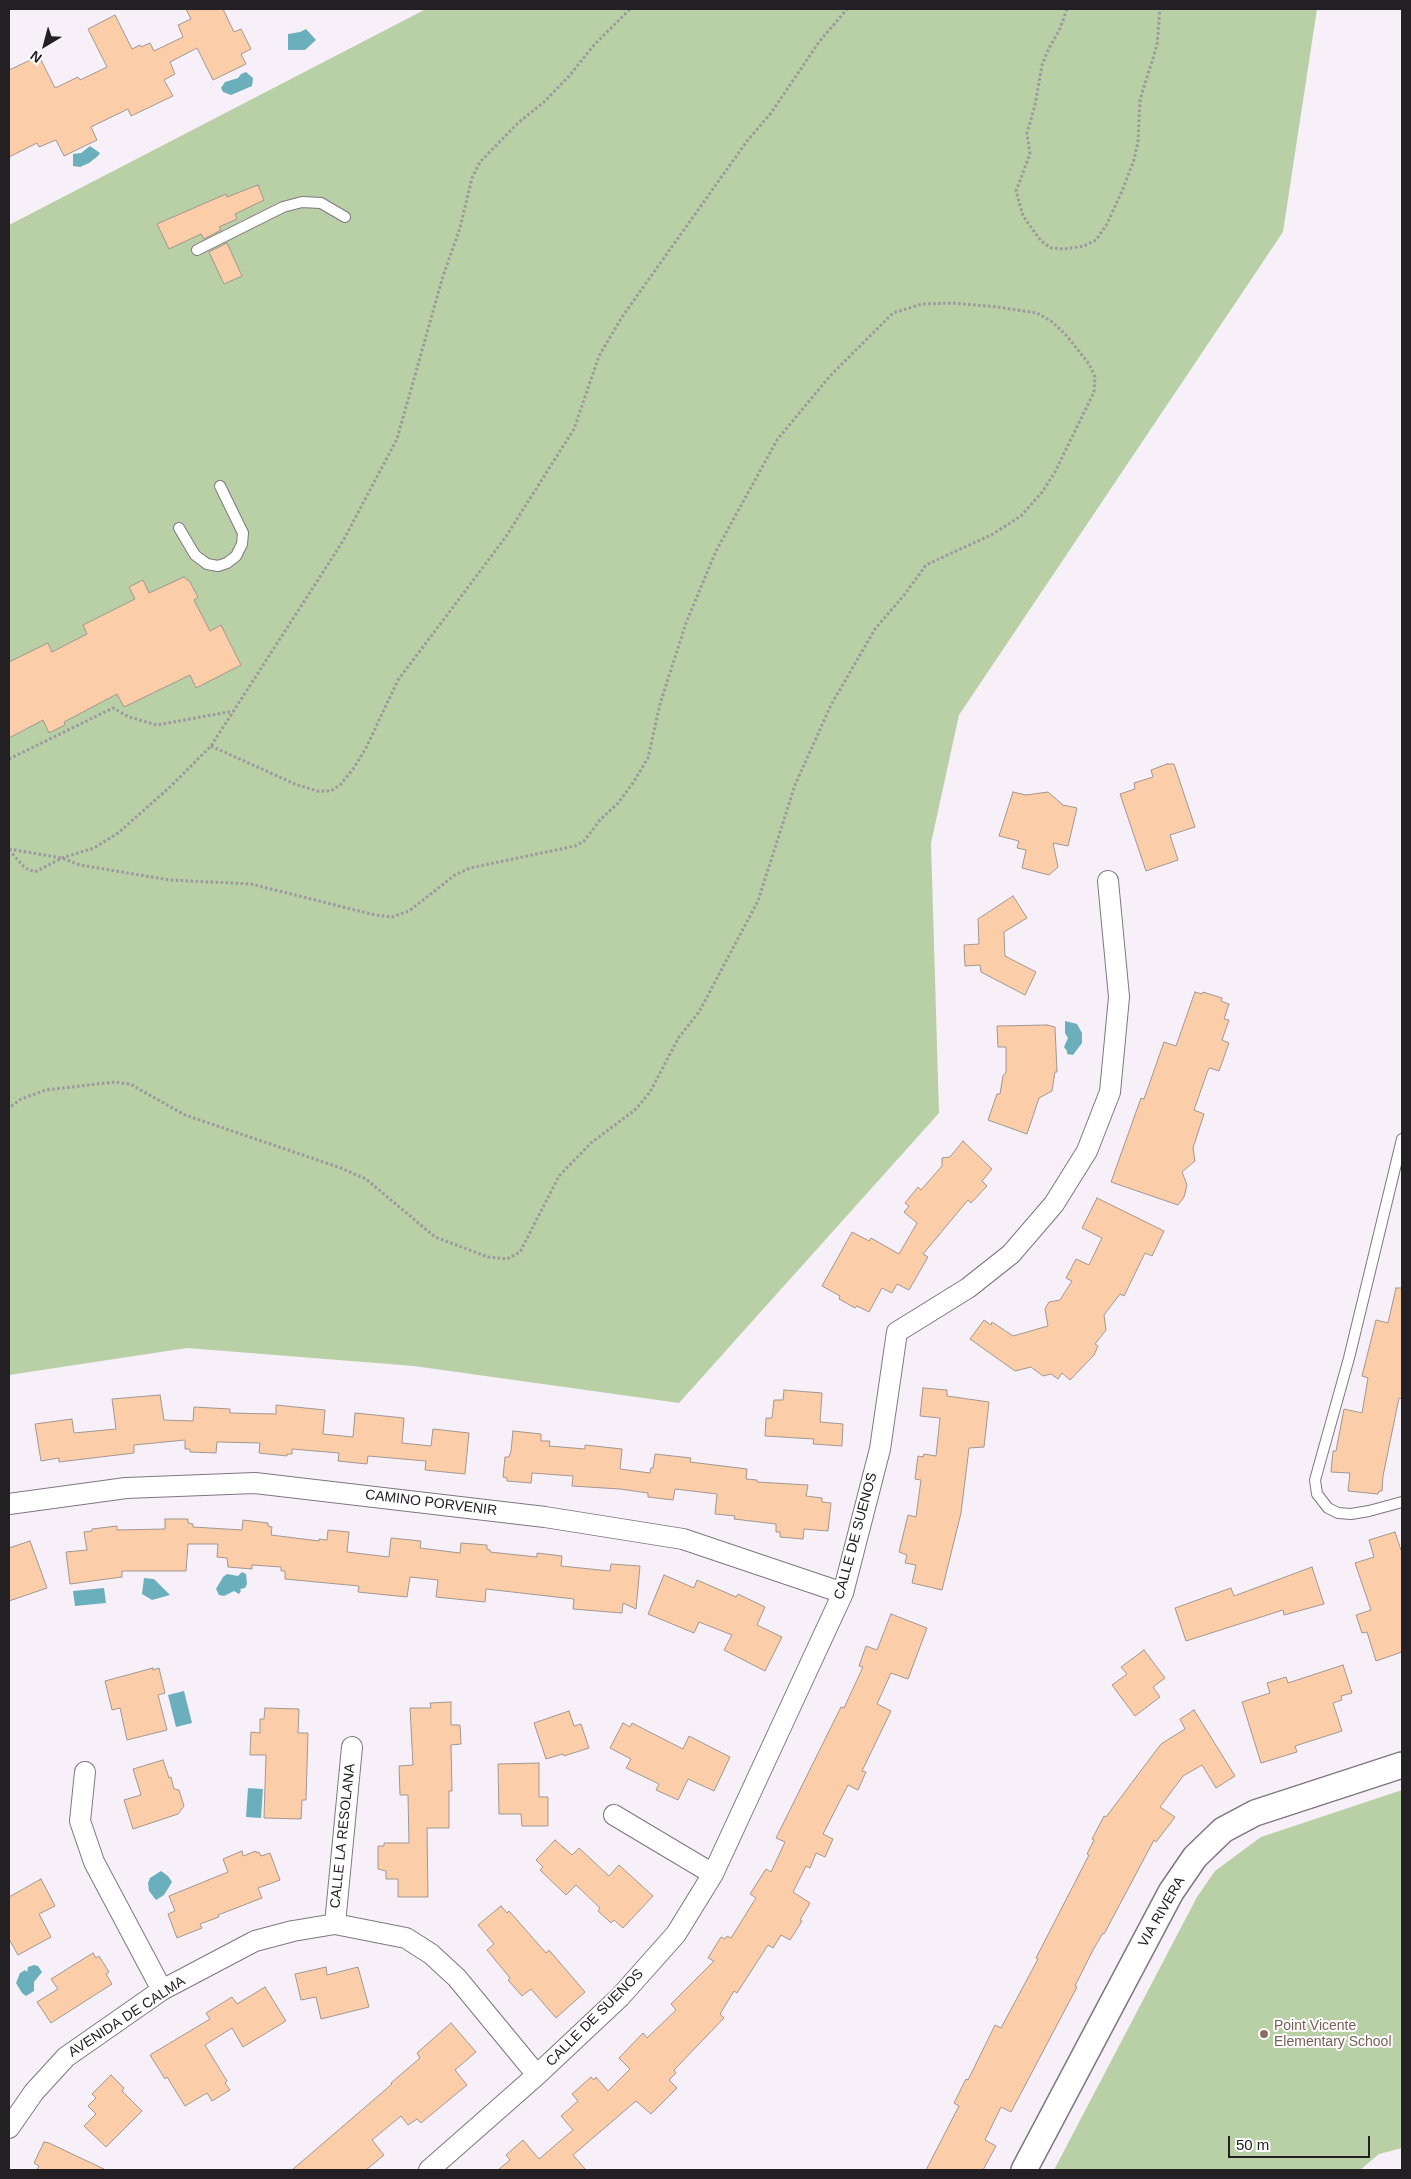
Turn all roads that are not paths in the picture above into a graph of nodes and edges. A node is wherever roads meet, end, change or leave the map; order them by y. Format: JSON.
{"nodes":[{"id":1,"x":345,"y":217,"type":"dead end"},
{"id":2,"x":197,"y":250,"type":"dead end"},
{"id":3,"x":220,"y":486,"type":"dead end"},
{"id":4,"x":179,"y":528,"type":"dead end"},
{"id":5,"x":1108,"y":880,"type":"dead end"},
{"id":6,"x":1402,"y":1139,"type":"edge"},
{"id":7,"x":1402,"y":1502,"type":"edge"},
{"id":8,"x":9,"y":1504,"type":"edge"},
{"id":9,"x":843,"y":1593,"type":"junction"},
{"id":10,"x":352,"y":1747,"type":"dead end"},
{"id":11,"x":1402,"y":1765,"type":"edge"},
{"id":12,"x":85,"y":1772,"type":"dead end"},
{"id":13,"x":614,"y":1815,"type":"dead end"},
{"id":14,"x":713,"y":1874,"type":"junction"},
{"id":15,"x":335,"y":1924,"type":"junction"},
{"id":16,"x":162,"y":1990,"type":"junction"},
{"id":17,"x":537,"y":2075,"type":"junction"},
{"id":18,"x":9,"y":2128,"type":"edge"},
{"id":19,"x":429,"y":2170,"type":"edge"},
{"id":20,"x":1024,"y":2170,"type":"edge"}],
"edges":[{"from":1,"to":2,"type":"lane"},
{"from":3,"to":4,"type":"lane"},
{"from":5,"to":9,"type":"street","name":"CALLE DE SUENOS"},
{"from":6,"to":7,"type":"lane"},
{"from":8,"to":9,"type":"street","name":"CAMINO PORVENIR"},
{"from":9,"to":14,"type":"street","name":"CALLE DE SUENOS"},
{"from":10,"to":15,"type":"street","name":"CALLE LA RESOLANA"},
{"from":11,"to":20,"type":"street","name":"VIA RIVERA"},
{"from":12,"to":16,"type":"street"},
{"from":13,"to":14,"type":"street"},
{"from":14,"to":17,"type":"street","name":"CALLE DE SUENOS"},
{"from":15,"to":16,"type":"street","name":"AVENIDA DE CALMA"},
{"from":15,"to":17,"type":"street","name":"AVENIDA DE CALMA"},
{"from":16,"to":18,"type":"street","name":"AVENIDA DE CALMA"},
{"from":17,"to":19,"type":"street","name":"CALLE DE SUENOS"}]}
